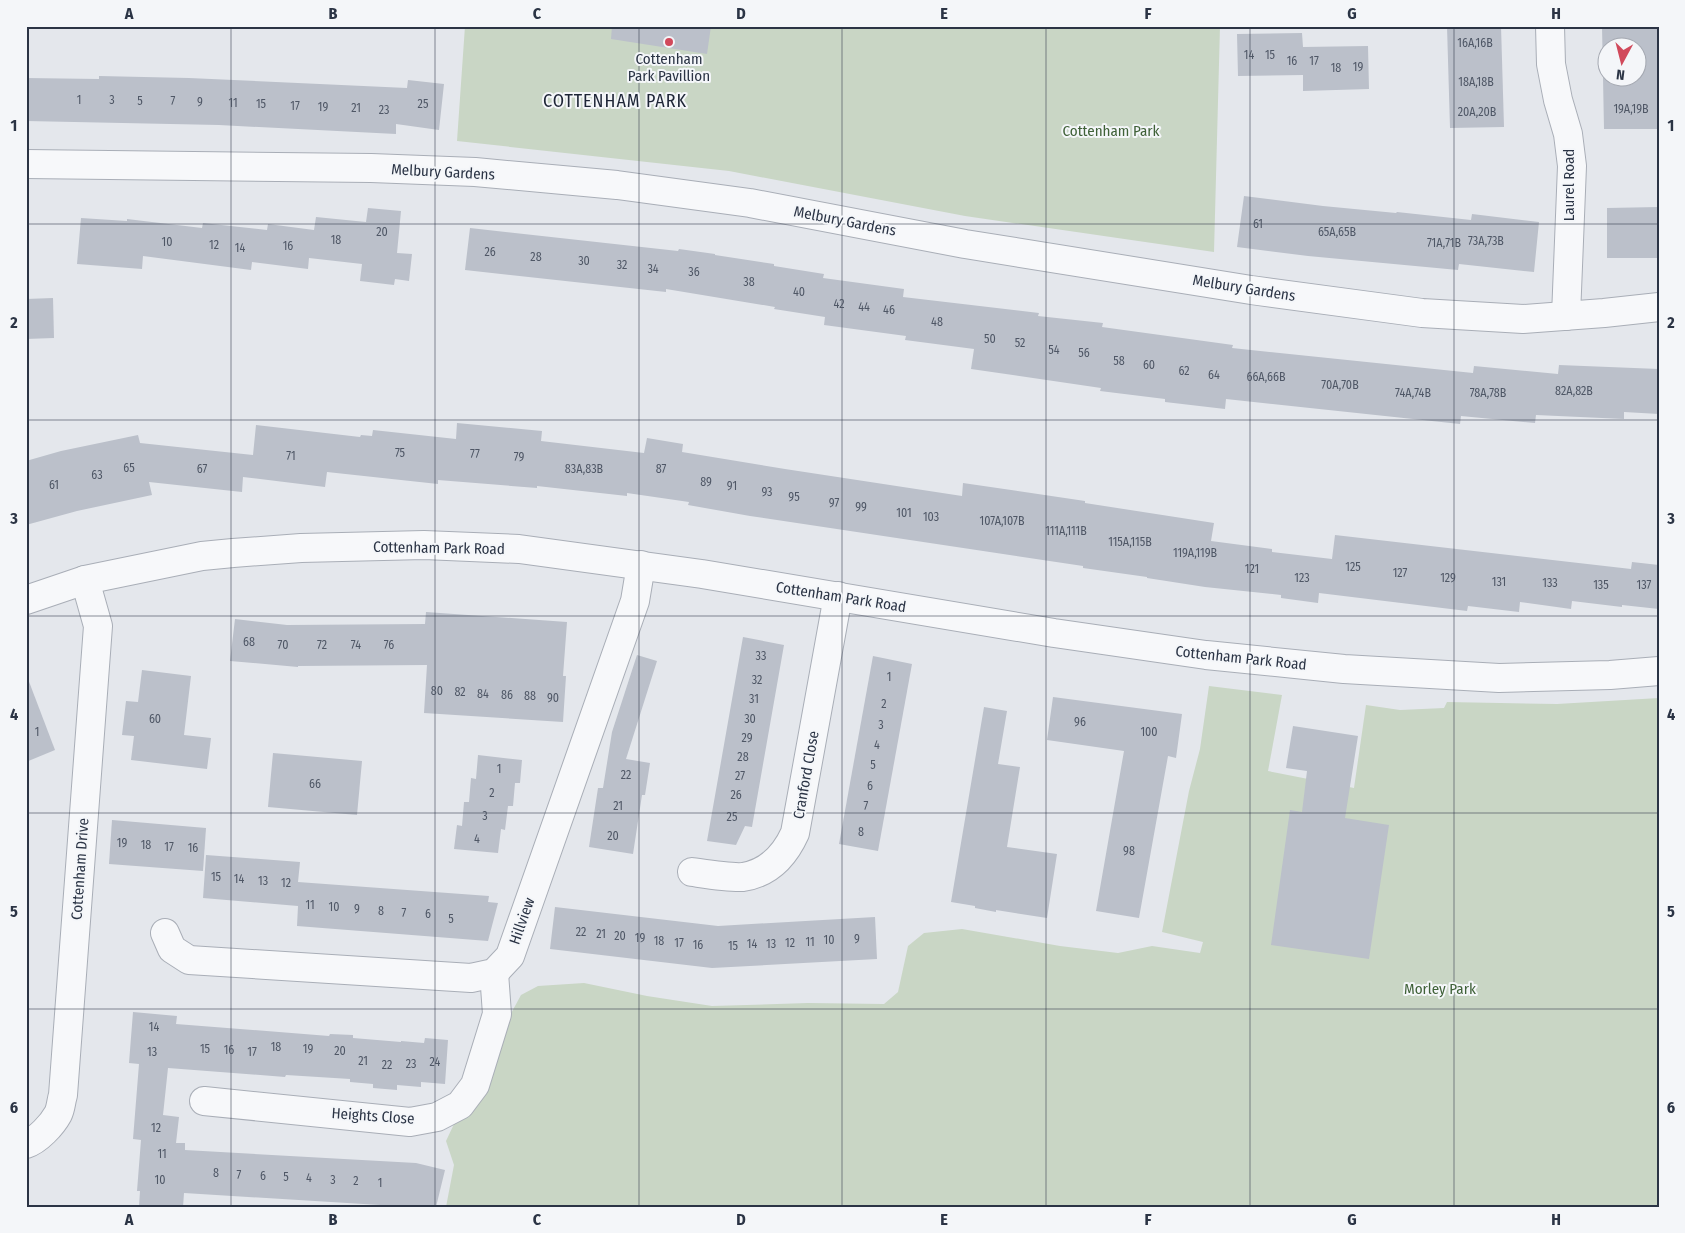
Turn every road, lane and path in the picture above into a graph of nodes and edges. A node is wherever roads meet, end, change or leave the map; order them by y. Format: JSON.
{"nodes":[{"id":1,"x":1550,"y":26,"type":"edge"},
{"id":2,"x":26,"y":164,"type":"edge"},
{"id":3,"x":1659,"y":307,"type":"edge"},
{"id":4,"x":1566,"y":316,"type":"junction"},
{"id":5,"x":641,"y":565,"type":"junction"},
{"id":6,"x":85,"y":580,"type":"junction"},
{"id":7,"x":838,"y":596,"type":"junction"},
{"id":8,"x":26,"y":600,"type":"edge"},
{"id":9,"x":1659,"y":671,"type":"edge"},
{"id":10,"x":692,"y":872,"type":"dead end"},
{"id":11,"x":165,"y":933,"type":"dead end"},
{"id":12,"x":494,"y":973,"type":"junction"},
{"id":13,"x":204,"y":1101,"type":"dead end"},
{"id":14,"x":26,"y":1144,"type":"edge"}],
"edges":[{"from":1,"to":4,"type":"street","name":"Laurel Road"},
{"from":2,"to":4,"type":"street","name":"Melbury Gardens"},
{"from":3,"to":4,"type":"street","name":"Melbury Gardens"},
{"from":5,"to":6,"type":"street","name":"Cottenham Park Road"},
{"from":5,"to":7,"type":"street","name":"Cottenham Park Road"},
{"from":5,"to":12,"type":"street","name":"Hillview"},
{"from":6,"to":8,"type":"street","name":"Cottenham Park Road"},
{"from":6,"to":14,"type":"street","name":"Cottenham Drive"},
{"from":7,"to":9,"type":"street","name":"Cottenham Park Road"},
{"from":7,"to":10,"type":"street","name":"Cranford Close"},
{"from":11,"to":12,"type":"street"},
{"from":12,"to":13,"type":"street","name":"Heights Close"}]}
